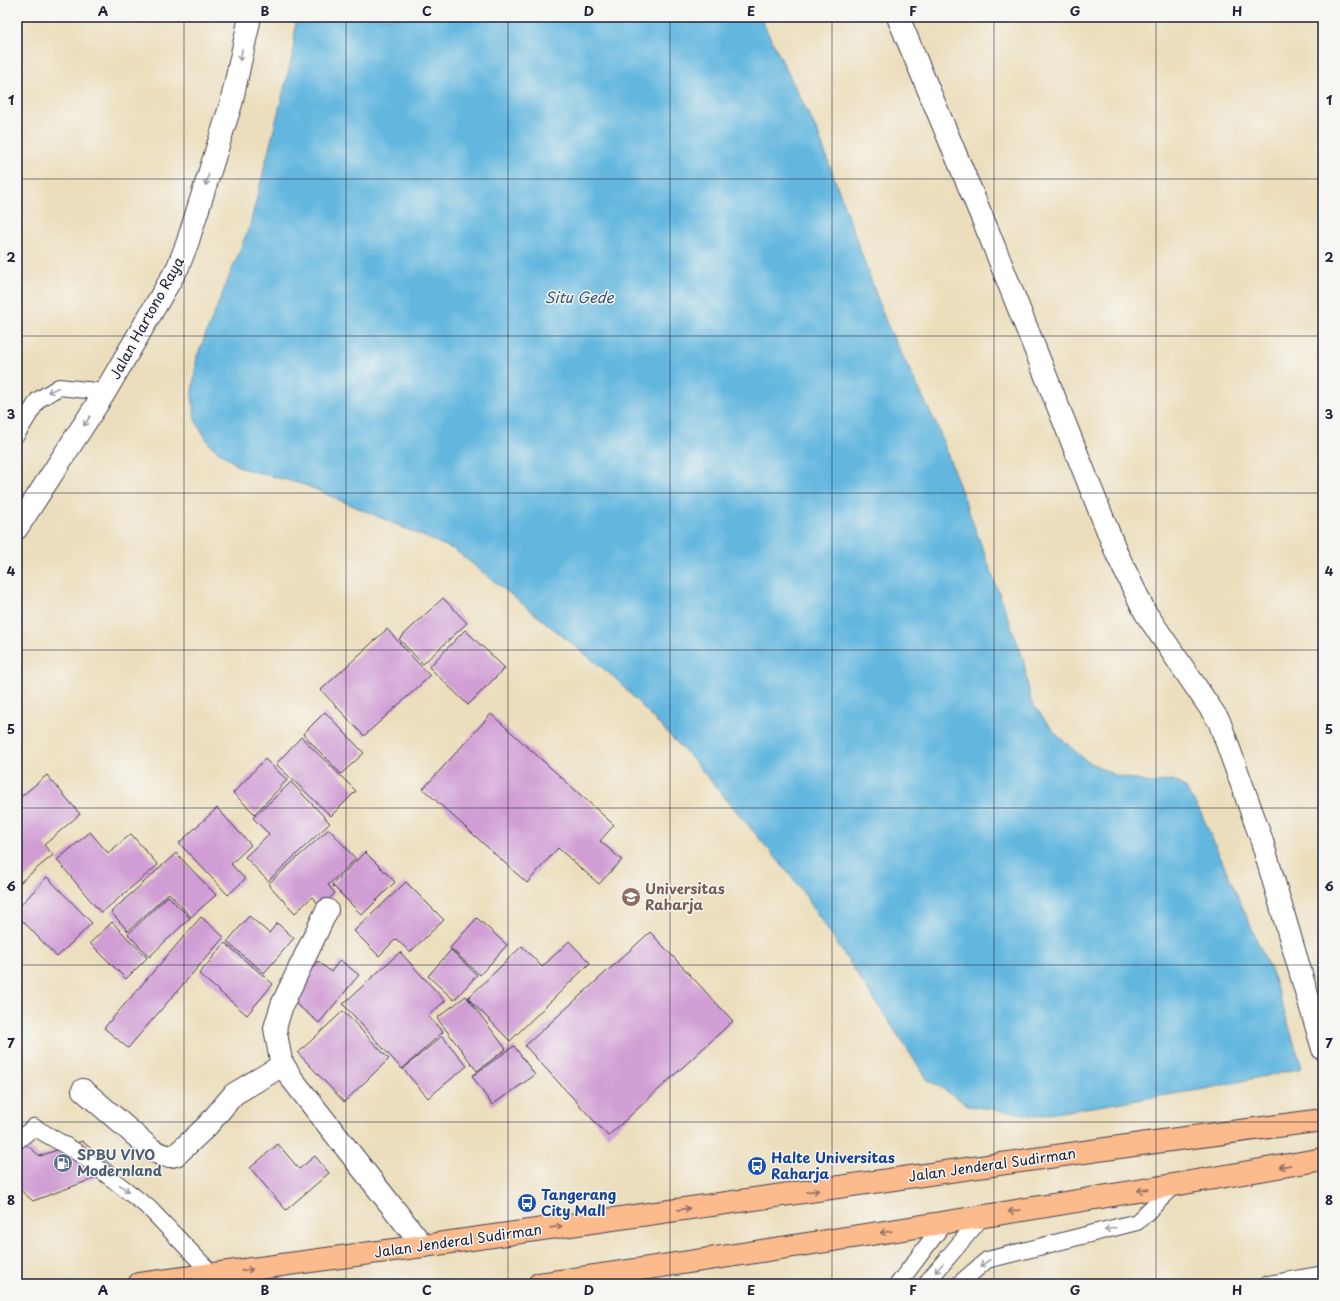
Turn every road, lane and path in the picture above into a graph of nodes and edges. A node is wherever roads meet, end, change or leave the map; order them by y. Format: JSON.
{"nodes":[{"id":1,"x":250,"y":17,"type":"edge"},
{"id":2,"x":898,"y":17,"type":"edge"},
{"id":3,"x":105,"y":392,"type":"junction"},
{"id":4,"x":17,"y":434,"type":"edge"},
{"id":5,"x":17,"y":528,"type":"edge"},
{"id":6,"x":327,"y":910,"type":"dead end"},
{"id":7,"x":1323,"y":1049,"type":"edge"},
{"id":8,"x":283,"y":1064,"type":"junction"},
{"id":9,"x":83,"y":1090,"type":"dead end"},
{"id":10,"x":1323,"y":1120,"type":"edge"},
{"id":11,"x":17,"y":1141,"type":"edge"},
{"id":12,"x":1323,"y":1159,"type":"edge"},
{"id":13,"x":1175,"y":1185,"type":"junction"},
{"id":14,"x":982,"y":1216,"type":"junction"},
{"id":15,"x":944,"y":1223,"type":"junction"},
{"id":16,"x":423,"y":1246,"type":"junction"},
{"id":17,"x":212,"y":1274,"type":"junction"},
{"id":18,"x":1323,"y":1274,"type":"edge"},
{"id":19,"x":139,"y":1284,"type":"edge"},
{"id":20,"x":539,"y":1284,"type":"edge"},
{"id":21,"x":898,"y":1284,"type":"edge"},
{"id":22,"x":927,"y":1284,"type":"edge"},
{"id":23,"x":959,"y":1284,"type":"edge"},
{"id":24,"x":1268,"y":1284,"type":"edge"}],
"edges":[{"from":1,"to":3,"type":"street","name":"Jalan Hartono Raya","one_way":true},
{"from":2,"to":7,"type":"street"},
{"from":3,"to":4,"type":"lane","one_way":true},
{"from":3,"to":5,"type":"street","name":"Jalan Hartono Raya","one_way":true},
{"from":6,"to":8,"type":"street"},
{"from":8,"to":9,"type":"street"},
{"from":8,"to":16,"type":"street"},
{"from":16,"to":10,"type":"main road","name":"Jalan Jenderal Sudirman","one_way":true},
{"from":11,"to":17,"type":"lane","one_way":true},
{"from":12,"to":13,"type":"main road","one_way":true},
{"from":13,"to":14,"type":"main road","one_way":true},
{"from":13,"to":23,"type":"lane","one_way":true},
{"from":14,"to":15,"type":"main road"},
{"from":14,"to":22,"type":"lane","one_way":true},
{"from":15,"to":20,"type":"main road","one_way":true},
{"from":15,"to":21,"type":"lane"},
{"from":17,"to":16,"type":"main road","name":"Jalan Jenderal Sudirman","one_way":true},
{"from":17,"to":19,"type":"main road","name":"Jalan Jenderal Sudirman"},
{"from":18,"to":24,"type":"lane"}]}
